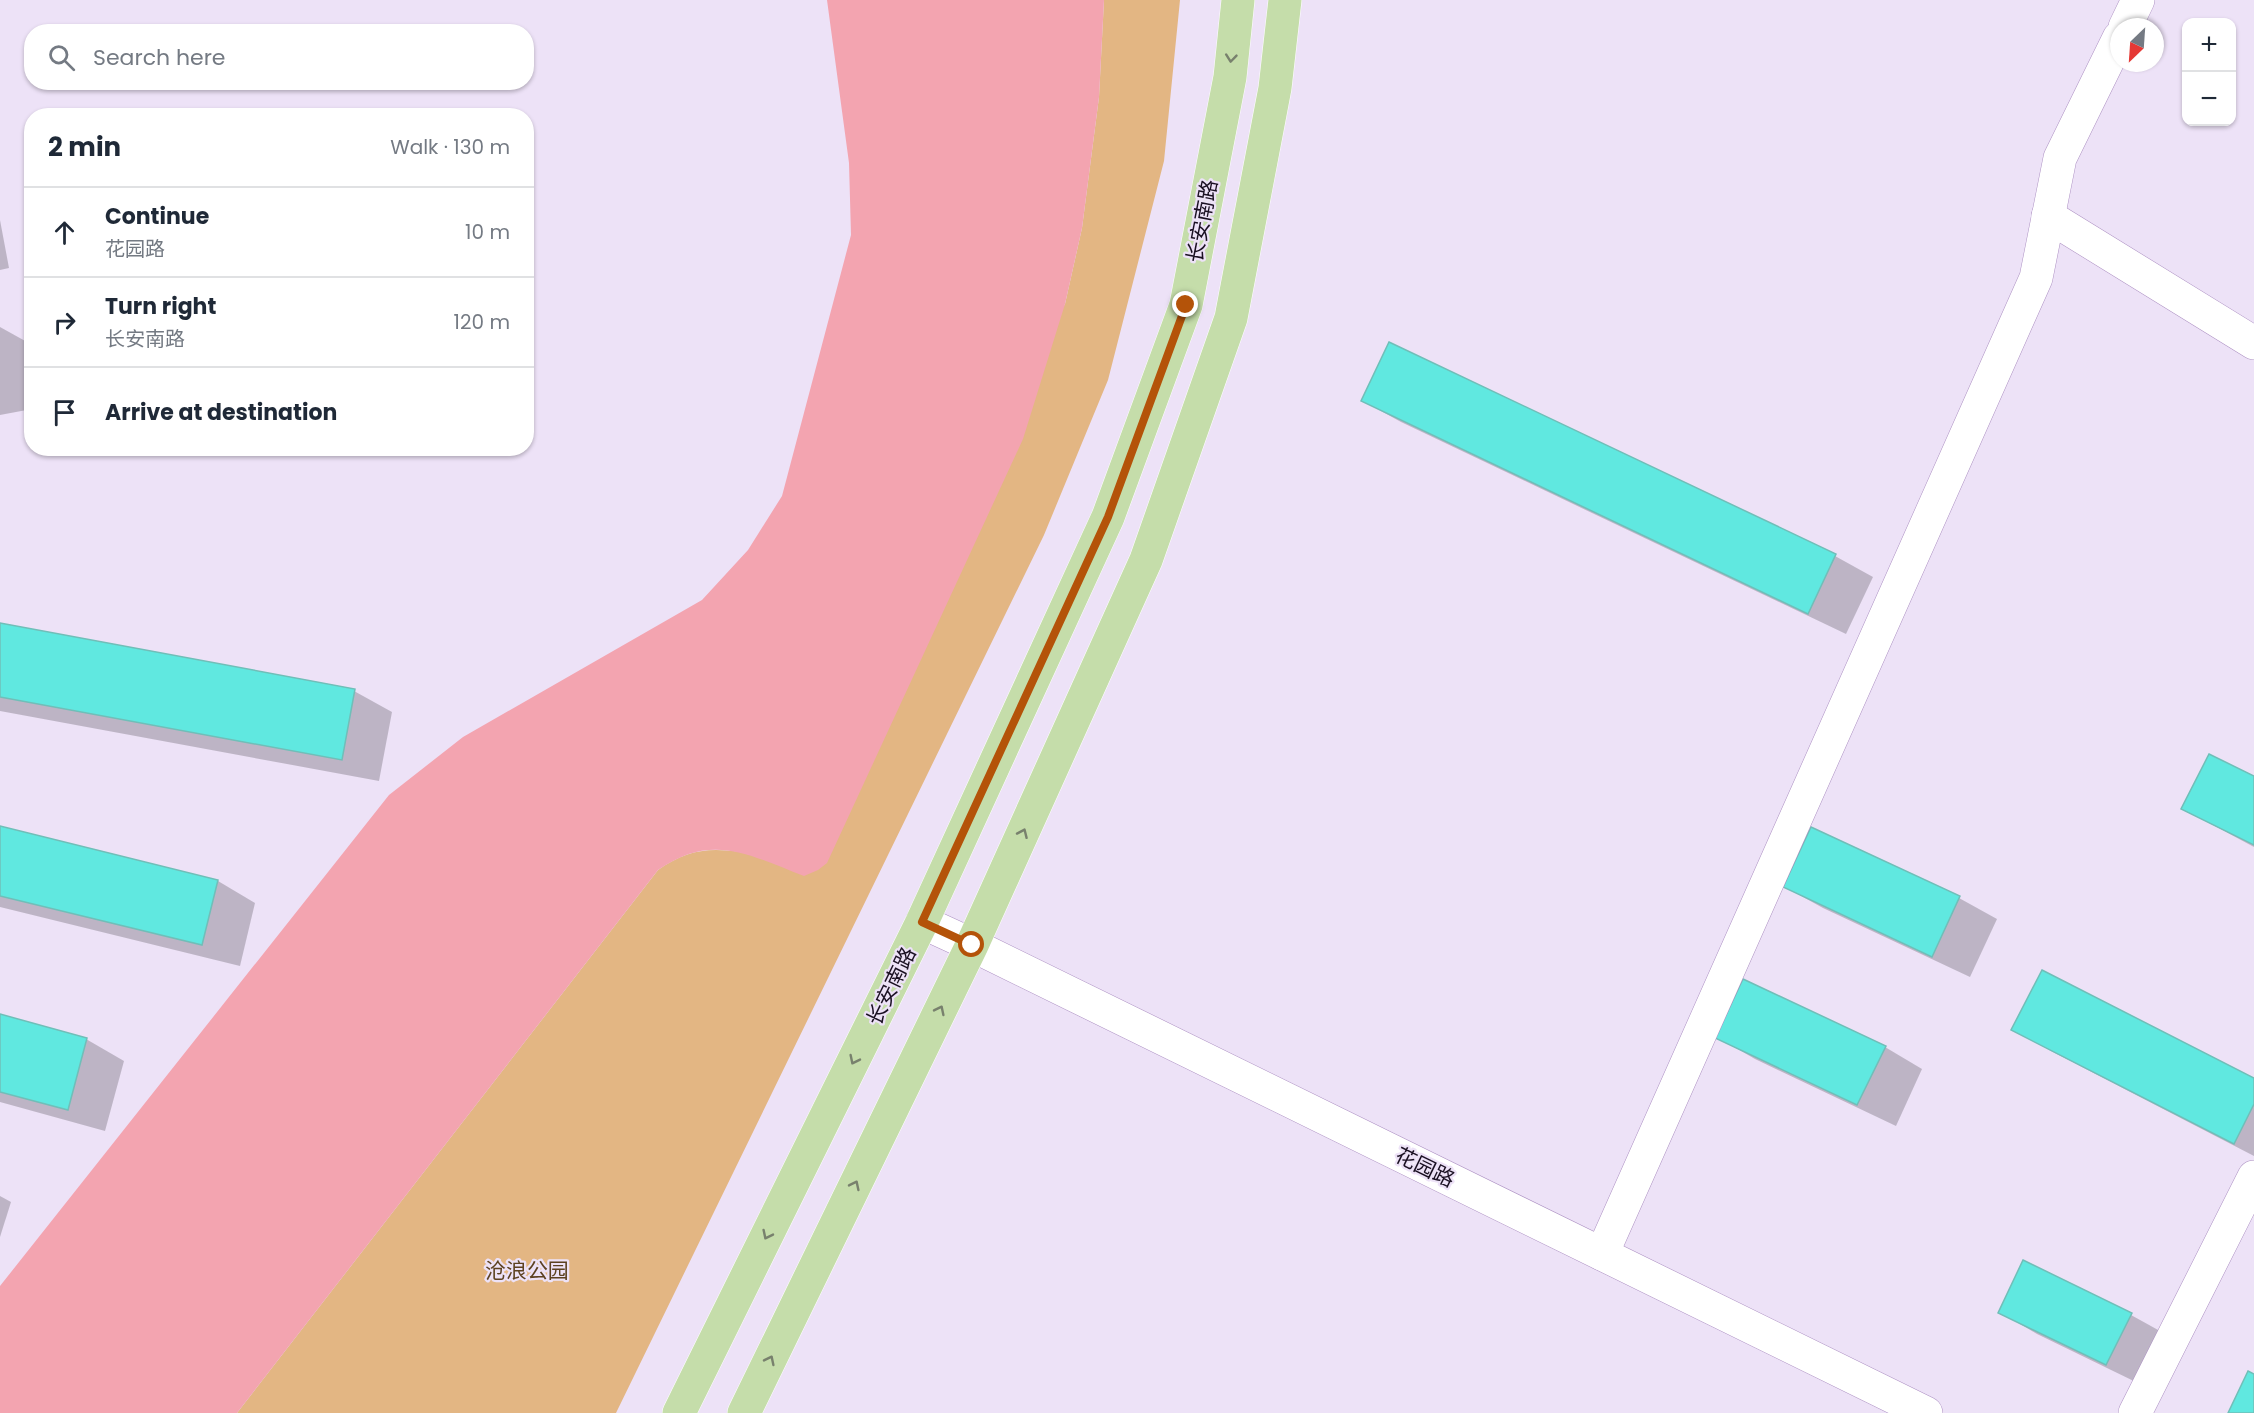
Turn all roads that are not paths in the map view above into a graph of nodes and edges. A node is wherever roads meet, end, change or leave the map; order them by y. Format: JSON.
{"nodes":[{"id":1,"x":1238,"y":0,"type":"edge"},
{"id":2,"x":1285,"y":0,"type":"edge"},
{"id":3,"x":2138,"y":0,"type":"edge"},
{"id":4,"x":2129,"y":18,"type":"edge"},
{"id":5,"x":2110,"y":57,"type":"edge"},
{"id":6,"x":2049,"y":216,"type":"junction"},
{"id":7,"x":2254,"y":343,"type":"edge"},
{"id":8,"x":922,"y":922,"type":"junction"},
{"id":9,"x":972,"y":945,"type":"junction"},
{"id":10,"x":2254,"y":1177,"type":"edge"},
{"id":11,"x":1602,"y":1254,"type":"junction"},
{"id":12,"x":679,"y":1413,"type":"edge"},
{"id":13,"x":744,"y":1413,"type":"edge"},
{"id":14,"x":1926,"y":1413,"type":"edge"},
{"id":15,"x":2135,"y":1413,"type":"edge"}],
"edges":[{"from":1,"to":8,"type":"main road","name":"长安南路","one_way":true},
{"from":9,"to":2,"type":"main road","one_way":true},
{"from":3,"to":4,"type":"street"},
{"from":5,"to":6,"type":"street"},
{"from":6,"to":7,"type":"street"},
{"from":6,"to":11,"type":"street"},
{"from":8,"to":9,"type":"street","name":"花园路"},
{"from":8,"to":12,"type":"main road","name":"长安南路","one_way":true},
{"from":9,"to":11,"type":"street","name":"花园路"},
{"from":13,"to":9,"type":"main road","one_way":true},
{"from":10,"to":15,"type":"street"},
{"from":11,"to":14,"type":"street","name":"花园路"}]}
